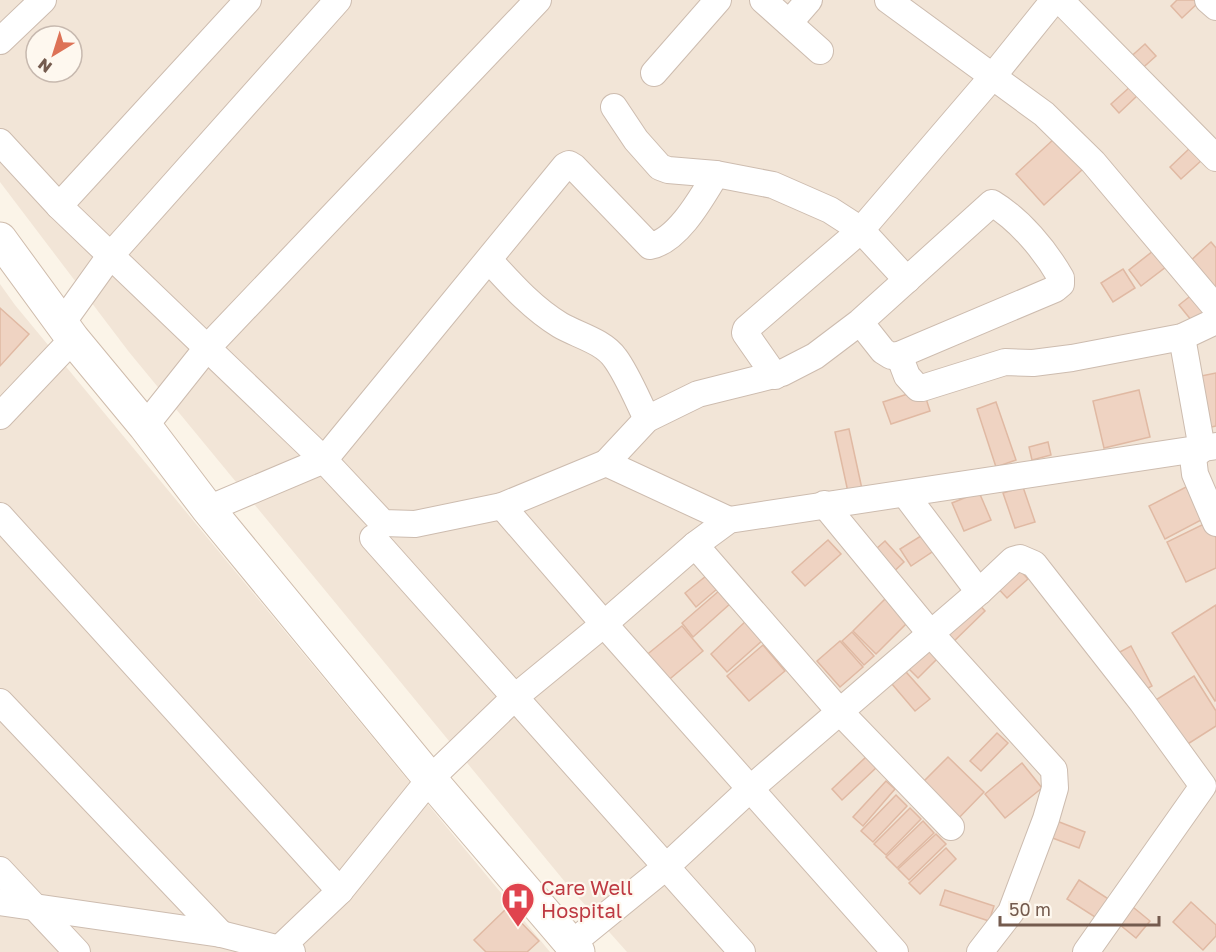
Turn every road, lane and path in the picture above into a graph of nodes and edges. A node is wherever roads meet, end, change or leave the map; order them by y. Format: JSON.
{"nodes":[{"id":1,"x":43,"y":0,"type":"edge"},
{"id":2,"x":248,"y":0,"type":"edge"},
{"id":3,"x":338,"y":0,"type":"edge"},
{"id":4,"x":538,"y":0,"type":"edge"},
{"id":5,"x":718,"y":0,"type":"edge"},
{"id":6,"x":763,"y":0,"type":"edge"},
{"id":7,"x":809,"y":0,"type":"edge"},
{"id":8,"x":888,"y":0,"type":"edge"},
{"id":9,"x":1054,"y":0,"type":"edge"},
{"id":10,"x":1060,"y":0,"type":"edge"},
{"id":11,"x":1208,"y":0,"type":"edge"},
{"id":12,"x":1216,"y":7,"type":"edge"},
{"id":13,"x":789,"y":23,"type":"junction"},
{"id":14,"x":0,"y":41,"type":"edge"},
{"id":15,"x":820,"y":51,"type":"dead end"},
{"id":16,"x":654,"y":73,"type":"dead end"},
{"id":17,"x":993,"y":76,"type":"junction"},
{"id":18,"x":614,"y":107,"type":"dead end"},
{"id":19,"x":0,"y":142,"type":"edge"},
{"id":20,"x":1216,"y":158,"type":"edge"},
{"id":21,"x":716,"y":174,"type":"junction"},
{"id":22,"x":58,"y":207,"type":"junction"},
{"id":23,"x":861,"y":230,"type":"junction"},
{"id":24,"x":0,"y":239,"type":"edge"},
{"id":25,"x":110,"y":256,"type":"junction"},
{"id":26,"x":489,"y":260,"type":"junction"},
{"id":27,"x":907,"y":280,"type":"junction"},
{"id":28,"x":1216,"y":308,"type":"edge"},
{"id":29,"x":1216,"y":321,"type":"edge"},
{"id":30,"x":860,"y":322,"type":"junction"},
{"id":31,"x":67,"y":331,"type":"junction"},
{"id":32,"x":1182,"y":337,"type":"junction"},
{"id":33,"x":207,"y":348,"type":"junction"},
{"id":34,"x":899,"y":355,"type":"junction"},
{"id":35,"x":775,"y":376,"type":"junction"},
{"id":36,"x":0,"y":416,"type":"edge"},
{"id":37,"x":647,"y":419,"type":"junction"},
{"id":38,"x":146,"y":426,"type":"junction"},
{"id":39,"x":1209,"y":448,"type":"edge"},
{"id":40,"x":324,"y":460,"type":"junction"},
{"id":41,"x":606,"y":463,"type":"junction"},
{"id":42,"x":905,"y":494,"type":"junction"},
{"id":43,"x":824,"y":504,"type":"junction"},
{"id":44,"x":502,"y":506,"type":"junction"},
{"id":45,"x":208,"y":509,"type":"junction"},
{"id":46,"x":0,"y":516,"type":"edge"},
{"id":47,"x":729,"y":520,"type":"junction"},
{"id":48,"x":1216,"y":523,"type":"edge"},
{"id":49,"x":373,"y":538,"type":"dead end"},
{"id":50,"x":695,"y":545,"type":"junction"},
{"id":51,"x":979,"y":592,"type":"junction"},
{"id":52,"x":604,"y":624,"type":"junction"},
{"id":53,"x":931,"y":634,"type":"junction"},
{"id":54,"x":515,"y":697,"type":"junction"},
{"id":55,"x":0,"y":702,"type":"edge"},
{"id":56,"x":840,"y":712,"type":"junction"},
{"id":57,"x":430,"y":779,"type":"junction"},
{"id":58,"x":752,"y":788,"type":"junction"},
{"id":59,"x":1212,"y":788,"type":"edge"},
{"id":60,"x":951,"y":827,"type":"dead end"},
{"id":61,"x":667,"y":866,"type":"junction"},
{"id":62,"x":0,"y":870,"type":"edge"},
{"id":63,"x":340,"y":891,"type":"junction"},
{"id":64,"x":0,"y":902,"type":"edge"},
{"id":65,"x":36,"y":908,"type":"junction"},
{"id":66,"x":221,"y":933,"type":"junction"},
{"id":67,"x":575,"y":948,"type":"edge"},
{"id":68,"x":283,"y":951,"type":"edge"},
{"id":69,"x":77,"y":952,"type":"edge"},
{"id":70,"x":742,"y":952,"type":"edge"},
{"id":71,"x":895,"y":952,"type":"edge"},
{"id":72,"x":980,"y":952,"type":"edge"},
{"id":73,"x":1086,"y":952,"type":"edge"}],
"edges":[{"from":1,"to":14,"type":"street"},
{"from":2,"to":22,"type":"street"},
{"from":3,"to":25,"type":"street"},
{"from":4,"to":33,"type":"street"},
{"from":5,"to":16,"type":"street"},
{"from":6,"to":13,"type":"street"},
{"from":7,"to":13,"type":"street"},
{"from":8,"to":17,"type":"street"},
{"from":9,"to":17,"type":"street"},
{"from":10,"to":20,"type":"street"},
{"from":11,"to":12,"type":"street"},
{"from":13,"to":15,"type":"street"},
{"from":17,"to":23,"type":"street"},
{"from":17,"to":28,"type":"street"},
{"from":18,"to":21,"type":"street"},
{"from":19,"to":22,"type":"street"},
{"from":21,"to":23,"type":"street"},
{"from":21,"to":26,"type":"street"},
{"from":22,"to":25,"type":"street"},
{"from":23,"to":27,"type":"street"},
{"from":23,"to":35,"type":"street"},
{"from":24,"to":31,"type":"main road"},
{"from":25,"to":31,"type":"street"},
{"from":25,"to":33,"type":"street"},
{"from":26,"to":37,"type":"street"},
{"from":26,"to":40,"type":"street"},
{"from":27,"to":30,"type":"street"},
{"from":27,"to":34,"type":"street"},
{"from":29,"to":32,"type":"street"},
{"from":30,"to":34,"type":"street"},
{"from":30,"to":35,"type":"street"},
{"from":31,"to":36,"type":"street"},
{"from":31,"to":38,"type":"main road"},
{"from":32,"to":34,"type":"street"},
{"from":32,"to":39,"type":"street"},
{"from":33,"to":38,"type":"street"},
{"from":33,"to":40,"type":"street"},
{"from":35,"to":37,"type":"street"},
{"from":37,"to":41,"type":"street"},
{"from":38,"to":45,"type":"main road"},
{"from":39,"to":42,"type":"street"},
{"from":39,"to":48,"type":"street"},
{"from":40,"to":44,"type":"street"},
{"from":40,"to":45,"type":"street"},
{"from":41,"to":44,"type":"street"},
{"from":41,"to":47,"type":"street"},
{"from":42,"to":43,"type":"street"},
{"from":42,"to":51,"type":"street"},
{"from":43,"to":47,"type":"street"},
{"from":43,"to":53,"type":"street"},
{"from":44,"to":52,"type":"street"},
{"from":45,"to":57,"type":"main road"},
{"from":46,"to":63,"type":"street"},
{"from":47,"to":50,"type":"street"},
{"from":49,"to":54,"type":"street"},
{"from":50,"to":52,"type":"street"},
{"from":50,"to":56,"type":"street"},
{"from":51,"to":53,"type":"street"},
{"from":51,"to":59,"type":"street"},
{"from":52,"to":54,"type":"street"},
{"from":52,"to":58,"type":"street"},
{"from":53,"to":56,"type":"street"},
{"from":53,"to":72,"type":"street"},
{"from":54,"to":57,"type":"street"},
{"from":54,"to":61,"type":"street"},
{"from":55,"to":66,"type":"street"},
{"from":56,"to":58,"type":"street"},
{"from":56,"to":60,"type":"street"},
{"from":57,"to":63,"type":"street"},
{"from":57,"to":67,"type":"main road"},
{"from":58,"to":61,"type":"street"},
{"from":58,"to":71,"type":"street"},
{"from":59,"to":73,"type":"street"},
{"from":61,"to":67,"type":"street"},
{"from":61,"to":70,"type":"street"},
{"from":62,"to":65,"type":"street"},
{"from":63,"to":68,"type":"street"},
{"from":64,"to":65,"type":"street"},
{"from":65,"to":66,"type":"street"},
{"from":65,"to":69,"type":"street"},
{"from":66,"to":68,"type":"street"}]}
